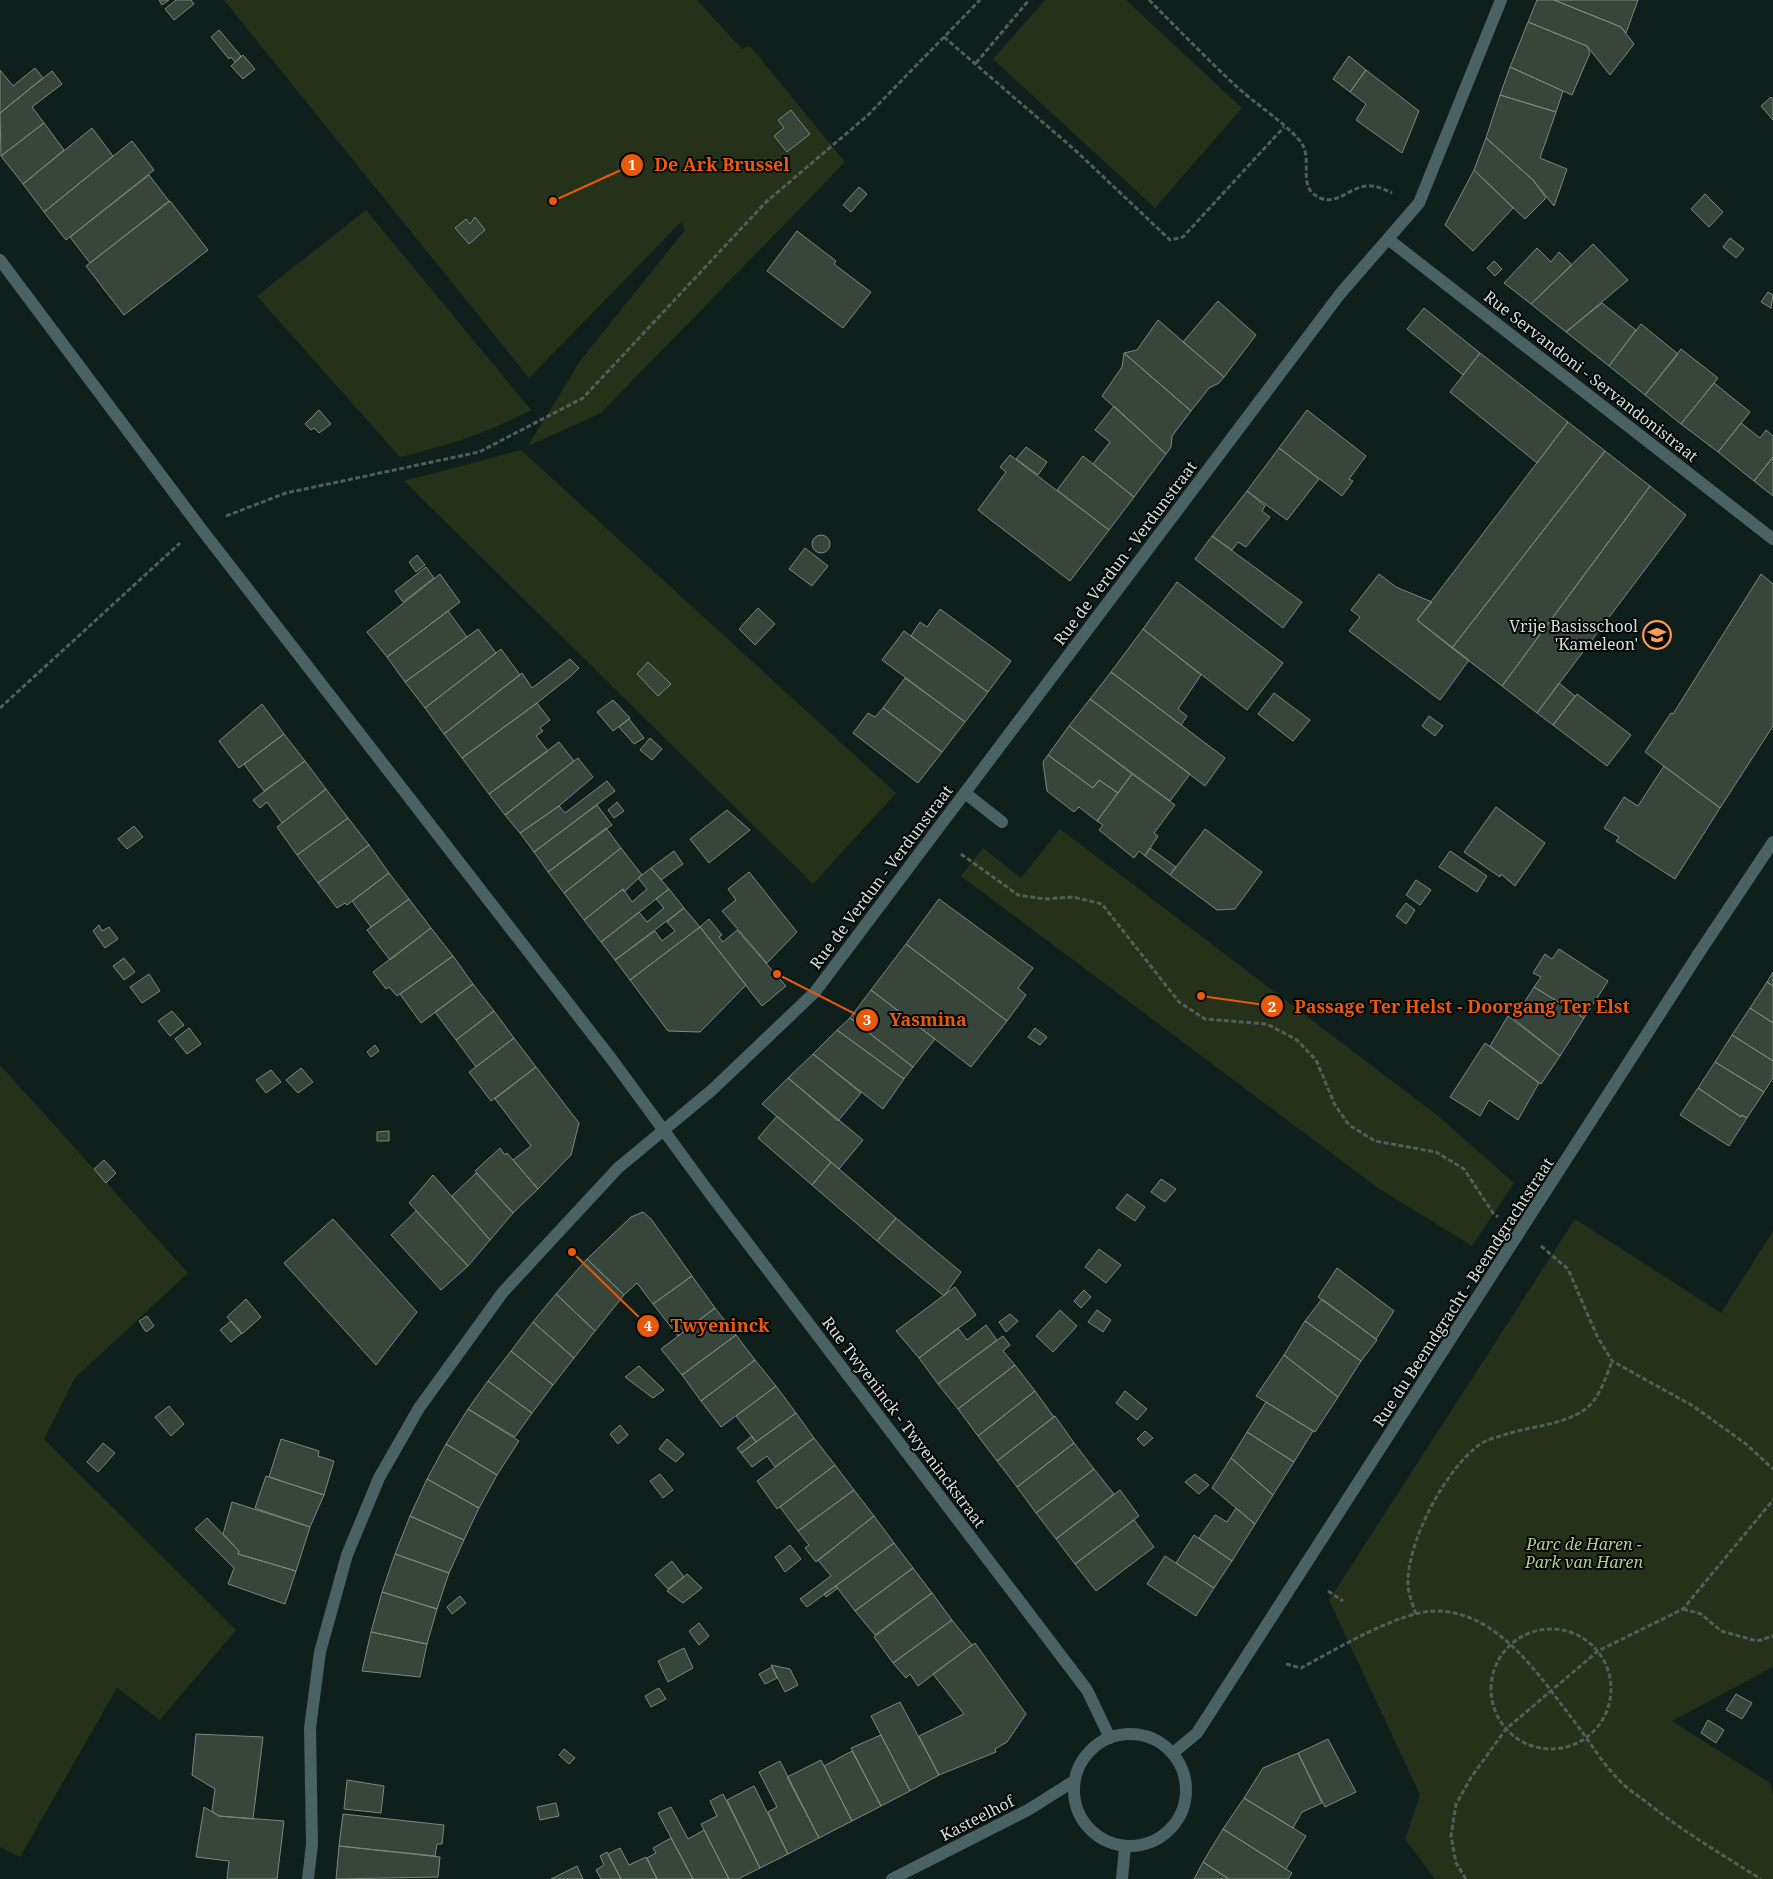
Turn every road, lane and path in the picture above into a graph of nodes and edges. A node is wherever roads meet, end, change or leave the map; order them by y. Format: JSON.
{"nodes":[{"id":1,"x":980,"y":0,"type":"edge"},
{"id":2,"x":1029,"y":0,"type":"edge"},
{"id":3,"x":1149,"y":0,"type":"edge"},
{"id":4,"x":1501,"y":0,"type":"edge"},
{"id":5,"x":944,"y":37,"type":"junction"},
{"id":6,"x":976,"y":64,"type":"junction"},
{"id":7,"x":1284,"y":127,"type":"junction"},
{"id":8,"x":1392,"y":193,"type":"dead end"},
{"id":9,"x":1388,"y":239,"type":"junction"},
{"id":10,"x":0,"y":260,"type":"edge"},
{"id":11,"x":199,"y":526,"type":"junction"},
{"id":12,"x":1773,"y":539,"type":"edge"},
{"id":13,"x":0,"y":708,"type":"edge"},
{"id":14,"x":964,"y":793,"type":"junction"},
{"id":15,"x":1002,"y":822,"type":"dead end"},
{"id":16,"x":1773,"y":842,"type":"edge"},
{"id":17,"x":961,"y":854,"type":"dead end"},
{"id":18,"x":664,"y":1130,"type":"junction"},
{"id":19,"x":1502,"y":1220,"type":"dead end"},
{"id":20,"x":1540,"y":1246,"type":"dead end"},
{"id":21,"x":1612,"y":1361,"type":"junction"},
{"id":22,"x":1773,"y":1469,"type":"edge"},
{"id":23,"x":1773,"y":1500,"type":"edge"},
{"id":24,"x":1328,"y":1591,"type":"dead end"},
{"id":25,"x":1344,"y":1601,"type":"dead end"},
{"id":26,"x":1683,"y":1610,"type":"junction"},
{"id":27,"x":1416,"y":1614,"type":"junction"},
{"id":28,"x":1773,"y":1636,"type":"edge"},
{"id":29,"x":1510,"y":1644,"type":"junction"},
{"id":30,"x":1598,"y":1652,"type":"junction"},
{"id":31,"x":1286,"y":1664,"type":"dead end"},
{"id":32,"x":1551,"y":1691,"type":"junction"},
{"id":33,"x":1506,"y":1729,"type":"junction"},
{"id":34,"x":1587,"y":1737,"type":"junction"},
{"id":35,"x":1110,"y":1738,"type":"junction"},
{"id":36,"x":1173,"y":1753,"type":"junction"},
{"id":37,"x":1074,"y":1781,"type":"junction"},
{"id":38,"x":1125,"y":1847,"type":"junction"},
{"id":39,"x":308,"y":1879,"type":"edge"},
{"id":40,"x":892,"y":1879,"type":"edge"},
{"id":41,"x":1122,"y":1879,"type":"edge"},
{"id":42,"x":1466,"y":1879,"type":"edge"},
{"id":43,"x":1761,"y":1879,"type":"edge"}],
"edges":[{"from":1,"to":5,"type":"path"},
{"from":2,"to":6,"type":"path"},
{"from":3,"to":7,"type":"path"},
{"from":4,"to":9,"type":"street","name":"Rue de Verdun - Verdunstraat"},
{"from":5,"to":6,"type":"path"},
{"from":5,"to":11,"type":"path"},
{"from":6,"to":7,"type":"path"},
{"from":7,"to":8,"type":"path"},
{"from":9,"to":12,"type":"street","name":"Rue Servandoni - Servandonistraat"},
{"from":9,"to":14,"type":"street","name":"Rue de Verdun - Verdunstraat"},
{"from":10,"to":11,"type":"street","name":"Rue Twyeninck - Twyeninckstraat"},
{"from":11,"to":13,"type":"path"},
{"from":11,"to":18,"type":"street","name":"Rue Twyeninck - Twyeninckstraat"},
{"from":14,"to":15,"type":"street"},
{"from":14,"to":18,"type":"street","name":"Rue de Verdun - Verdunstraat"},
{"from":16,"to":36,"type":"street","name":"Rue du Beemdgracht - Beemdgrachtstraat"},
{"from":17,"to":19,"type":"path"},
{"from":18,"to":35,"type":"street","name":"Rue Twyeninck - Twyeninckstraat"},
{"from":18,"to":39,"type":"street","name":"Rue de Verdun - Verdunstraat"},
{"from":20,"to":21,"type":"path"},
{"from":21,"to":22,"type":"path"},
{"from":21,"to":27,"type":"path"},
{"from":23,"to":26,"type":"path"},
{"from":24,"to":25,"type":"path"},
{"from":26,"to":28,"type":"path"},
{"from":26,"to":30,"type":"path"},
{"from":27,"to":29,"type":"path"},
{"from":27,"to":31,"type":"path"},
{"from":29,"to":30,"type":"path"},
{"from":29,"to":32,"type":"path"},
{"from":29,"to":33,"type":"path"},
{"from":30,"to":32,"type":"path"},
{"from":30,"to":34,"type":"path"},
{"from":32,"to":33,"type":"path"},
{"from":32,"to":34,"type":"path"},
{"from":33,"to":34,"type":"path"},
{"from":33,"to":42,"type":"path"},
{"from":34,"to":43,"type":"path"},
{"from":35,"to":36,"type":"street"},
{"from":35,"to":37,"type":"street"},
{"from":36,"to":38,"type":"street"},
{"from":37,"to":38,"type":"street"},
{"from":37,"to":40,"type":"street","name":"Kasteelhof"},
{"from":38,"to":41,"type":"street"}]}
